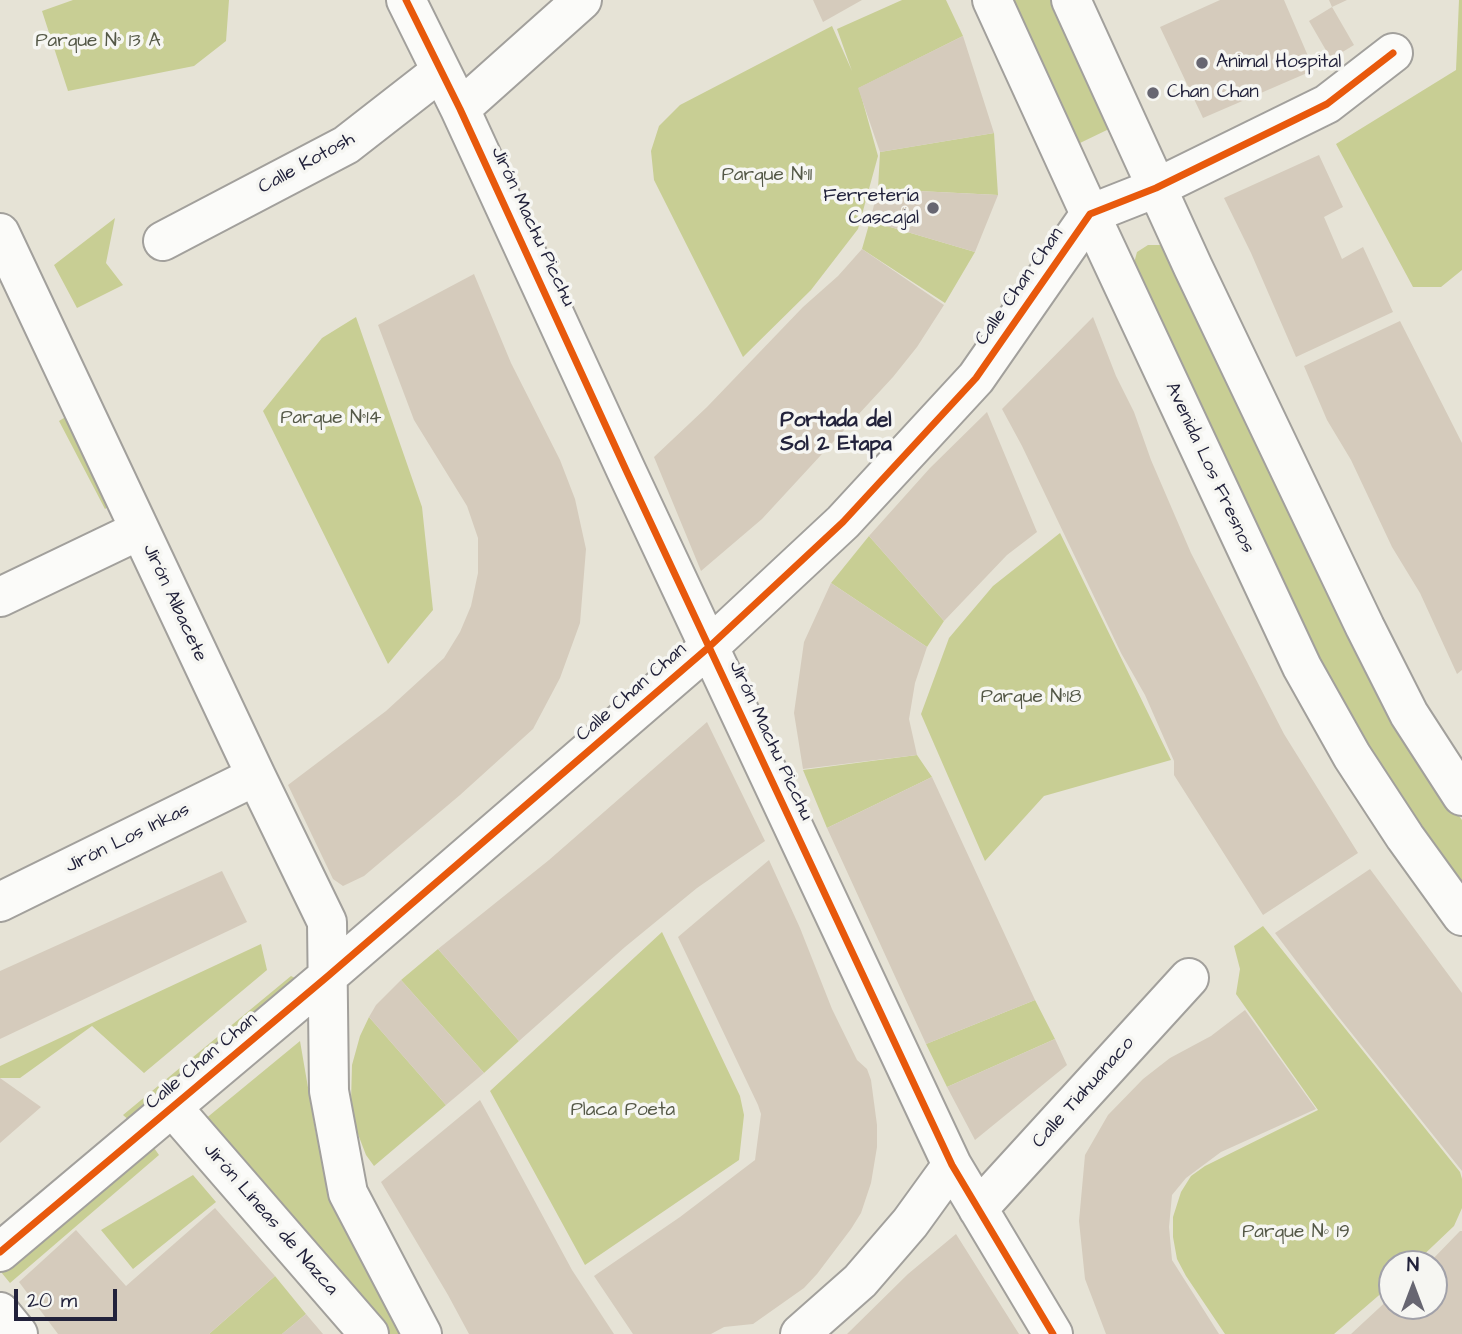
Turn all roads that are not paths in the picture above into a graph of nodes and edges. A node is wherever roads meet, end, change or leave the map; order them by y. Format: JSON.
{"nodes":[{"id":1,"x":406,"y":0,"type":"edge"},
{"id":2,"x":582,"y":0,"type":"edge"},
{"id":3,"x":992,"y":0,"type":"edge"},
{"id":4,"x":1070,"y":0,"type":"edge"},
{"id":5,"x":1393,"y":53,"type":"dead end"},
{"id":6,"x":441,"y":71,"type":"junction"},
{"id":7,"x":460,"y":109,"type":"junction"},
{"id":8,"x":1156,"y":188,"type":"junction"},
{"id":9,"x":1090,"y":214,"type":"junction"},
{"id":10,"x":0,"y":233,"type":"edge"},
{"id":11,"x":163,"y":241,"type":"dead end"},
{"id":12,"x":140,"y":530,"type":"junction"},
{"id":13,"x":0,"y":597,"type":"edge"},
{"id":14,"x":709,"y":647,"type":"junction"},
{"id":15,"x":256,"y":776,"type":"junction"},
{"id":16,"x":1462,"y":796,"type":"edge"},
{"id":17,"x":0,"y":902,"type":"edge"},
{"id":18,"x":1462,"y":916,"type":"edge"},
{"id":19,"x":328,"y":976,"type":"junction"},
{"id":20,"x":1189,"y":978,"type":"dead end"},
{"id":21,"x":172,"y":1107,"type":"junction"},
{"id":22,"x":952,"y":1165,"type":"junction"},
{"id":23,"x":978,"y":1209,"type":"junction"},
{"id":24,"x":0,"y":1252,"type":"edge"},
{"id":25,"x":0,"y":1312,"type":"edge"},
{"id":26,"x":18,"y":1334,"type":"edge"},
{"id":27,"x":369,"y":1334,"type":"edge"},
{"id":28,"x":422,"y":1334,"type":"edge"},
{"id":29,"x":800,"y":1334,"type":"edge"},
{"id":30,"x":1053,"y":1334,"type":"edge"}],
"edges":[{"from":1,"to":6,"type":"street","name":"Jirón Machu Picchu"},
{"from":2,"to":7,"type":"street"},
{"from":3,"to":9,"type":"street","name":"Avenida Los Fresnos"},
{"from":4,"to":8,"type":"street"},
{"from":5,"to":8,"type":"street"},
{"from":6,"to":7,"type":"street","name":"Jirón Machu Picchu"},
{"from":6,"to":11,"type":"street","name":"Calle Kotosh"},
{"from":7,"to":14,"type":"street","name":"Jirón Machu Picchu"},
{"from":8,"to":9,"type":"street"},
{"from":8,"to":16,"type":"street"},
{"from":9,"to":14,"type":"street","name":"Calle Chan Chan"},
{"from":9,"to":18,"type":"street","name":"Avenida Los Fresnos"},
{"from":10,"to":12,"type":"street","name":"Jirón Albacete"},
{"from":12,"to":13,"type":"street"},
{"from":12,"to":15,"type":"street","name":"Jirón Albacete"},
{"from":14,"to":19,"type":"street","name":"Calle Chan Chan"},
{"from":14,"to":22,"type":"street","name":"Jirón Machu Picchu"},
{"from":15,"to":17,"type":"street","name":"Jirón Los Inkas"},
{"from":15,"to":19,"type":"street","name":"Jirón Albacete"},
{"from":19,"to":21,"type":"street","name":"Calle Chan Chan"},
{"from":19,"to":28,"type":"street"},
{"from":20,"to":23,"type":"street","name":"Calle Tiahuanaco"},
{"from":21,"to":24,"type":"street","name":"Calle Chan Chan"},
{"from":21,"to":27,"type":"street","name":"Jirón Líneas de Nazca"},
{"from":22,"to":23,"type":"street","name":"Jirón Machu Picchu"},
{"from":22,"to":29,"type":"street"},
{"from":23,"to":30,"type":"street","name":"Jirón Machu Picchu"},
{"from":25,"to":26,"type":"street"}]}
